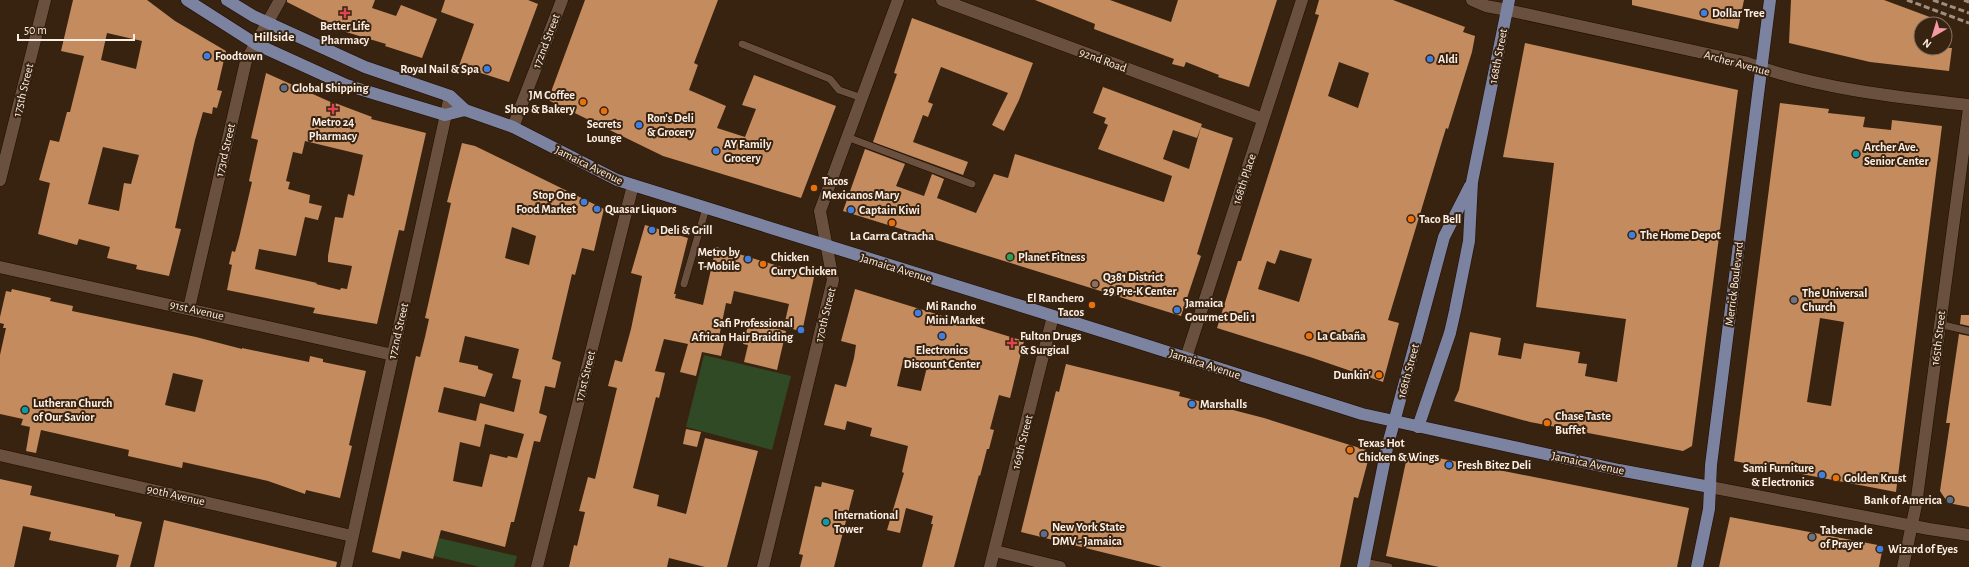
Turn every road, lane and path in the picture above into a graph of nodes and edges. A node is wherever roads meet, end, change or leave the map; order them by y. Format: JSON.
{"nodes":[{"id":1,"x":45,"y":0,"type":"edge"},
{"id":2,"x":188,"y":0,"type":"edge"},
{"id":3,"x":227,"y":0,"type":"edge"},
{"id":4,"x":280,"y":0,"type":"edge"},
{"id":5,"x":562,"y":0,"type":"edge"},
{"id":6,"x":898,"y":0,"type":"edge"},
{"id":7,"x":942,"y":0,"type":"edge"},
{"id":8,"x":1302,"y":0,"type":"edge"},
{"id":9,"x":1472,"y":0,"type":"edge"},
{"id":10,"x":1770,"y":0,"type":"edge"},
{"id":11,"x":1508,"y":5,"type":"edge"},
{"id":12,"x":268,"y":23,"type":"junction"},
{"id":13,"x":256,"y":44,"type":"junction"},
{"id":14,"x":742,"y":44,"type":"dead end"},
{"id":15,"x":1761,"y":69,"type":"junction"},
{"id":16,"x":450,"y":96,"type":"junction"},
{"id":17,"x":862,"y":98,"type":"junction"},
{"id":18,"x":1969,"y":105,"type":"edge"},
{"id":19,"x":1969,"y":108,"type":"edge"},
{"id":20,"x":465,"y":110,"type":"junction"},
{"id":21,"x":445,"y":115,"type":"junction"},
{"id":22,"x":1263,"y":119,"type":"junction"},
{"id":23,"x":514,"y":127,"type":"junction"},
{"id":24,"x":847,"y":137,"type":"junction"},
{"id":25,"x":0,"y":180,"type":"edge"},
{"id":26,"x":1472,"y":182,"type":"junction"},
{"id":27,"x":972,"y":184,"type":"dead end"},
{"id":28,"x":633,"y":185,"type":"junction"},
{"id":29,"x":706,"y":208,"type":"junction"},
{"id":30,"x":827,"y":246,"type":"junction"},
{"id":31,"x":0,"y":267,"type":"edge"},
{"id":32,"x":684,"y":284,"type":"dead end"},
{"id":33,"x":189,"y":308,"type":"junction"},
{"id":34,"x":1053,"y":316,"type":"junction"},
{"id":35,"x":1939,"y":324,"type":"junction"},
{"id":36,"x":1969,"y":331,"type":"edge"},
{"id":37,"x":393,"y":355,"type":"junction"},
{"id":38,"x":1186,"y":358,"type":"junction"},
{"id":39,"x":1394,"y":422,"type":"junction"},
{"id":40,"x":1418,"y":427,"type":"junction"},
{"id":41,"x":0,"y":455,"type":"edge"},
{"id":42,"x":1710,"y":486,"type":"junction"},
{"id":43,"x":1912,"y":526,"type":"junction"},
{"id":44,"x":1969,"y":535,"type":"edge"},
{"id":45,"x":352,"y":536,"type":"junction"},
{"id":46,"x":994,"y":551,"type":"junction"},
{"id":47,"x":1363,"y":565,"type":"edge"},
{"id":48,"x":346,"y":567,"type":"edge"},
{"id":49,"x":537,"y":567,"type":"edge"},
{"id":50,"x":763,"y":567,"type":"edge"},
{"id":51,"x":990,"y":567,"type":"edge"},
{"id":52,"x":1060,"y":567,"type":"edge"},
{"id":53,"x":1389,"y":567,"type":"edge"},
{"id":54,"x":1697,"y":567,"type":"edge"},
{"id":55,"x":1903,"y":567,"type":"edge"}],
"edges":[{"from":1,"to":25,"type":"street","name":"175th Street"},
{"from":2,"to":13,"type":"main road"},
{"from":3,"to":12,"type":"main road","name":"Jamaica Avenue"},
{"from":4,"to":12,"type":"street","name":"173rd Street"},
{"from":5,"to":23,"type":"street","name":"172nd Street"},
{"from":6,"to":17,"type":"street","name":"170th Street"},
{"from":7,"to":22,"type":"street","name":"92nd Road"},
{"from":8,"to":22,"type":"street","name":"168th Place"},
{"from":9,"to":11,"type":"street","name":"Archer Avenue"},
{"from":10,"to":15,"type":"main road","name":"Merrick Boulevard"},
{"from":11,"to":15,"type":"street","name":"Archer Avenue"},
{"from":11,"to":26,"type":"main road","name":"168th Street"},
{"from":12,"to":13,"type":"street","name":"173rd Street"},
{"from":12,"to":16,"type":"main road","name":"Jamaica Avenue"},
{"from":13,"to":21,"type":"main road"},
{"from":13,"to":33,"type":"street","name":"173rd Street"},
{"from":14,"to":17,"type":"lane"},
{"from":15,"to":18,"type":"street","name":"Archer Avenue"},
{"from":15,"to":42,"type":"main road","name":"Merrick Boulevard"},
{"from":16,"to":20,"type":"main road","name":"Jamaica Avenue"},
{"from":16,"to":21,"type":"street","name":"172nd Street"},
{"from":17,"to":24,"type":"street","name":"170th Street"},
{"from":19,"to":35,"type":"street","name":"165th Street"},
{"from":20,"to":21,"type":"main road"},
{"from":20,"to":23,"type":"main road","name":"Jamaica Avenue"},
{"from":21,"to":37,"type":"street","name":"172nd Street"},
{"from":22,"to":38,"type":"street","name":"168th Place"},
{"from":23,"to":28,"type":"main road","name":"Jamaica Avenue"},
{"from":24,"to":27,"type":"lane"},
{"from":24,"to":30,"type":"street","name":"170th Street"},
{"from":26,"to":39,"type":"main road","name":"168th Street"},
{"from":26,"to":40,"type":"main road","name":"168th Street"},
{"from":28,"to":29,"type":"main road","name":"Jamaica Avenue"},
{"from":28,"to":49,"type":"street","name":"171st Street"},
{"from":29,"to":30,"type":"main road","name":"Jamaica Avenue"},
{"from":29,"to":32,"type":"lane"},
{"from":30,"to":34,"type":"main road","name":"Jamaica Avenue"},
{"from":30,"to":50,"type":"street","name":"170th Street"},
{"from":31,"to":33,"type":"street","name":"91st Avenue"},
{"from":33,"to":37,"type":"street","name":"91st Avenue"},
{"from":34,"to":38,"type":"main road","name":"Jamaica Avenue"},
{"from":34,"to":46,"type":"street","name":"169th Street"},
{"from":35,"to":36,"type":"lane"},
{"from":35,"to":43,"type":"street","name":"165th Street"},
{"from":37,"to":45,"type":"street","name":"172nd Street"},
{"from":38,"to":39,"type":"main road","name":"Jamaica Avenue"},
{"from":39,"to":40,"type":"main road","name":"Jamaica Avenue"},
{"from":39,"to":47,"type":"main road","name":"168th Street"},
{"from":40,"to":42,"type":"main road","name":"Jamaica Avenue"},
{"from":41,"to":45,"type":"street","name":"90th Avenue"},
{"from":42,"to":43,"type":"street","name":"Jamaica Avenue"},
{"from":42,"to":54,"type":"main road","name":"Merrick Boulevard"},
{"from":43,"to":44,"type":"street","name":"Jamaica Avenue"},
{"from":43,"to":55,"type":"street","name":"165th Street"},
{"from":45,"to":48,"type":"street","name":"172nd Street"},
{"from":46,"to":51,"type":"street","name":"169th Street"},
{"from":46,"to":52,"type":"street"},
{"from":47,"to":53,"type":"lane"}]}
